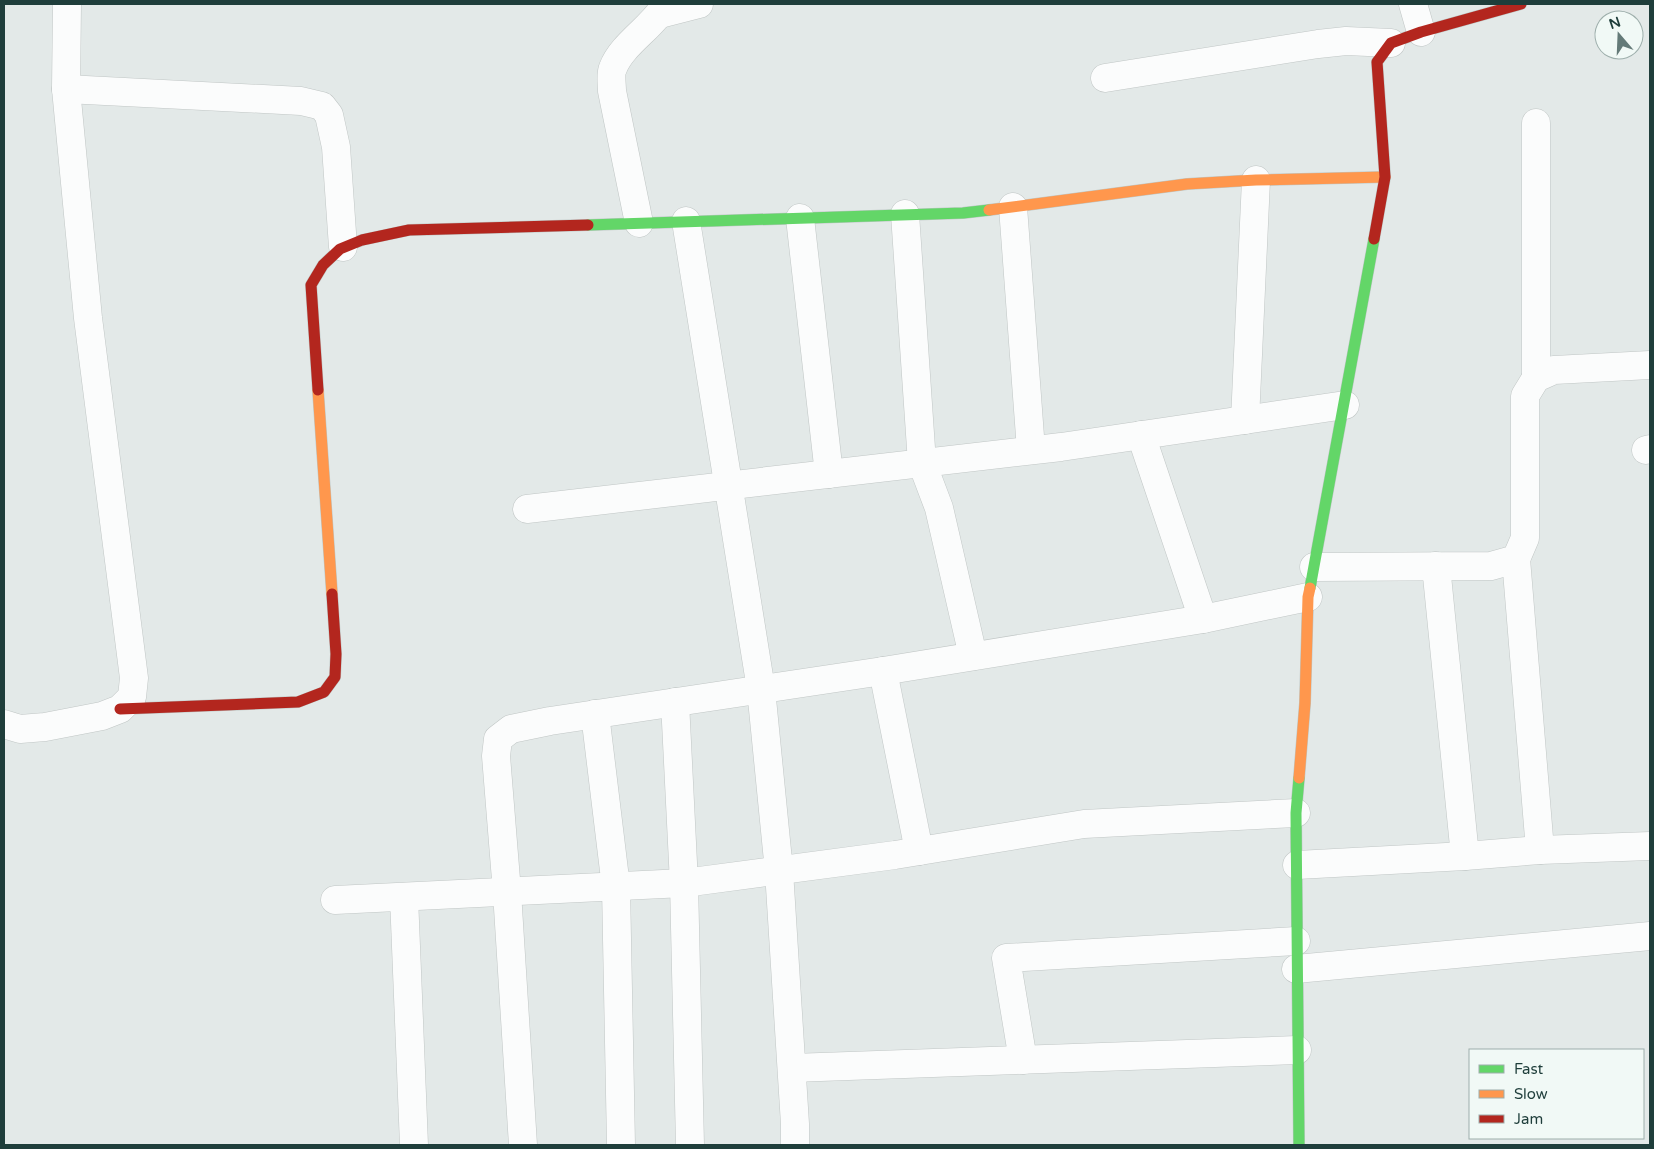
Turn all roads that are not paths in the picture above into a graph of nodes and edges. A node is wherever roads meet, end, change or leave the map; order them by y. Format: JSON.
{"nodes":[{"id":1,"x":67,"y":4,"type":"edge"},
{"id":2,"x":698,"y":4,"type":"edge"},
{"id":3,"x":1413,"y":4,"type":"edge"},
{"id":4,"x":1521,"y":4,"type":"edge"},
{"id":5,"x":663,"y":9,"type":"edge"},
{"id":6,"x":1421,"y":32,"type":"junction"},
{"id":7,"x":1390,"y":43,"type":"junction"},
{"id":8,"x":1105,"y":78,"type":"dead end"},
{"id":9,"x":66,"y":89,"type":"junction"},
{"id":10,"x":1536,"y":123,"type":"dead end"},
{"id":11,"x":1385,"y":177,"type":"junction"},
{"id":12,"x":1256,"y":180,"type":"junction"},
{"id":13,"x":1013,"y":207,"type":"junction"},
{"id":14,"x":905,"y":214,"type":"junction"},
{"id":15,"x":800,"y":218,"type":"junction"},
{"id":16,"x":686,"y":221,"type":"junction"},
{"id":17,"x":638,"y":223,"type":"junction"},
{"id":18,"x":343,"y":247,"type":"junction"},
{"id":19,"x":1650,"y":365,"type":"edge"},
{"id":20,"x":1536,"y":378,"type":"junction"},
{"id":21,"x":1344,"y":405,"type":"junction"},
{"id":22,"x":1245,"y":420,"type":"junction"},
{"id":23,"x":1141,"y":435,"type":"junction"},
{"id":24,"x":1031,"y":450,"type":"junction"},
{"id":25,"x":922,"y":463,"type":"junction"},
{"id":26,"x":829,"y":474,"type":"junction"},
{"id":27,"x":728,"y":485,"type":"junction"},
{"id":28,"x":527,"y":509,"type":"dead end"},
{"id":29,"x":1516,"y":559,"type":"junction"},
{"id":30,"x":1436,"y":566,"type":"junction"},
{"id":31,"x":1314,"y":567,"type":"junction"},
{"id":32,"x":1308,"y":597,"type":"junction"},
{"id":33,"x":1203,"y":619,"type":"junction"},
{"id":34,"x":973,"y":656,"type":"junction"},
{"id":35,"x":883,"y":671,"type":"junction"},
{"id":36,"x":762,"y":689,"type":"junction"},
{"id":37,"x":675,"y":702,"type":"junction"},
{"id":38,"x":120,"y":709,"type":"junction"},
{"id":39,"x":595,"y":714,"type":"junction"},
{"id":40,"x":4,"y":723,"type":"edge"},
{"id":41,"x":1296,"y":813,"type":"junction"},
{"id":42,"x":1650,"y":846,"type":"edge"},
{"id":43,"x":1540,"y":850,"type":"junction"},
{"id":44,"x":919,"y":851,"type":"junction"},
{"id":45,"x":1465,"y":856,"type":"junction"},
{"id":46,"x":1297,"y":865,"type":"junction"},
{"id":47,"x":779,"y":871,"type":"junction"},
{"id":48,"x":684,"y":883,"type":"junction"},
{"id":49,"x":616,"y":887,"type":"junction"},
{"id":50,"x":507,"y":892,"type":"junction"},
{"id":51,"x":404,"y":897,"type":"junction"},
{"id":52,"x":336,"y":900,"type":"dead end"},
{"id":53,"x":1650,"y":936,"type":"edge"},
{"id":54,"x":1296,"y":941,"type":"junction"},
{"id":55,"x":1296,"y":969,"type":"junction"},
{"id":56,"x":1297,"y":1050,"type":"junction"},
{"id":57,"x":1023,"y":1060,"type":"junction"},
{"id":58,"x":792,"y":1068,"type":"junction"},
{"id":59,"x":414,"y":1145,"type":"edge"},
{"id":60,"x":524,"y":1145,"type":"edge"},
{"id":61,"x":621,"y":1145,"type":"edge"},
{"id":62,"x":690,"y":1145,"type":"edge"},
{"id":63,"x":795,"y":1145,"type":"edge"},
{"id":64,"x":1299,"y":1145,"type":"edge"}],
"edges":[{"from":1,"to":9,"type":"street"},
{"from":2,"to":5,"type":"street"},
{"from":3,"to":6,"type":"street"},
{"from":4,"to":6,"type":"street"},
{"from":5,"to":17,"type":"street"},
{"from":6,"to":7,"type":"street"},
{"from":7,"to":8,"type":"street"},
{"from":7,"to":11,"type":"street"},
{"from":9,"to":18,"type":"street"},
{"from":9,"to":38,"type":"street"},
{"from":10,"to":20,"type":"street"},
{"from":11,"to":12,"type":"street"},
{"from":11,"to":21,"type":"street"},
{"from":12,"to":13,"type":"street"},
{"from":12,"to":22,"type":"street"},
{"from":13,"to":14,"type":"street"},
{"from":13,"to":24,"type":"street"},
{"from":14,"to":15,"type":"street"},
{"from":14,"to":25,"type":"street"},
{"from":15,"to":16,"type":"street"},
{"from":15,"to":26,"type":"street"},
{"from":16,"to":17,"type":"street"},
{"from":16,"to":27,"type":"street"},
{"from":17,"to":18,"type":"street"},
{"from":18,"to":38,"type":"street"},
{"from":19,"to":20,"type":"street"},
{"from":20,"to":29,"type":"street"},
{"from":21,"to":22,"type":"street"},
{"from":21,"to":31,"type":"street"},
{"from":22,"to":23,"type":"street"},
{"from":23,"to":24,"type":"street"},
{"from":23,"to":33,"type":"street"},
{"from":24,"to":25,"type":"street"},
{"from":25,"to":26,"type":"street"},
{"from":25,"to":34,"type":"street"},
{"from":26,"to":27,"type":"street"},
{"from":27,"to":28,"type":"street"},
{"from":27,"to":36,"type":"street"},
{"from":29,"to":30,"type":"street"},
{"from":29,"to":43,"type":"street"},
{"from":30,"to":31,"type":"street"},
{"from":30,"to":45,"type":"street"},
{"from":31,"to":32,"type":"street"},
{"from":32,"to":33,"type":"street"},
{"from":32,"to":41,"type":"street"},
{"from":33,"to":34,"type":"street"},
{"from":34,"to":35,"type":"street"},
{"from":35,"to":36,"type":"street"},
{"from":35,"to":44,"type":"street"},
{"from":36,"to":37,"type":"street"},
{"from":36,"to":47,"type":"street"},
{"from":37,"to":39,"type":"street"},
{"from":37,"to":48,"type":"street"},
{"from":38,"to":40,"type":"street"},
{"from":39,"to":49,"type":"street"},
{"from":39,"to":50,"type":"street"},
{"from":41,"to":44,"type":"street"},
{"from":41,"to":46,"type":"street"},
{"from":42,"to":43,"type":"street"},
{"from":43,"to":45,"type":"street"},
{"from":44,"to":47,"type":"street"},
{"from":45,"to":46,"type":"street"},
{"from":46,"to":54,"type":"street"},
{"from":47,"to":48,"type":"street"},
{"from":47,"to":58,"type":"street"},
{"from":48,"to":49,"type":"street"},
{"from":48,"to":62,"type":"street"},
{"from":49,"to":50,"type":"street"},
{"from":49,"to":61,"type":"street"},
{"from":50,"to":51,"type":"street"},
{"from":50,"to":60,"type":"street"},
{"from":51,"to":52,"type":"street"},
{"from":51,"to":59,"type":"street"},
{"from":53,"to":55,"type":"street"},
{"from":54,"to":55,"type":"street"},
{"from":54,"to":57,"type":"street"},
{"from":55,"to":56,"type":"street"},
{"from":56,"to":57,"type":"street"},
{"from":56,"to":64,"type":"street"},
{"from":57,"to":58,"type":"street"},
{"from":58,"to":63,"type":"street"}]}
